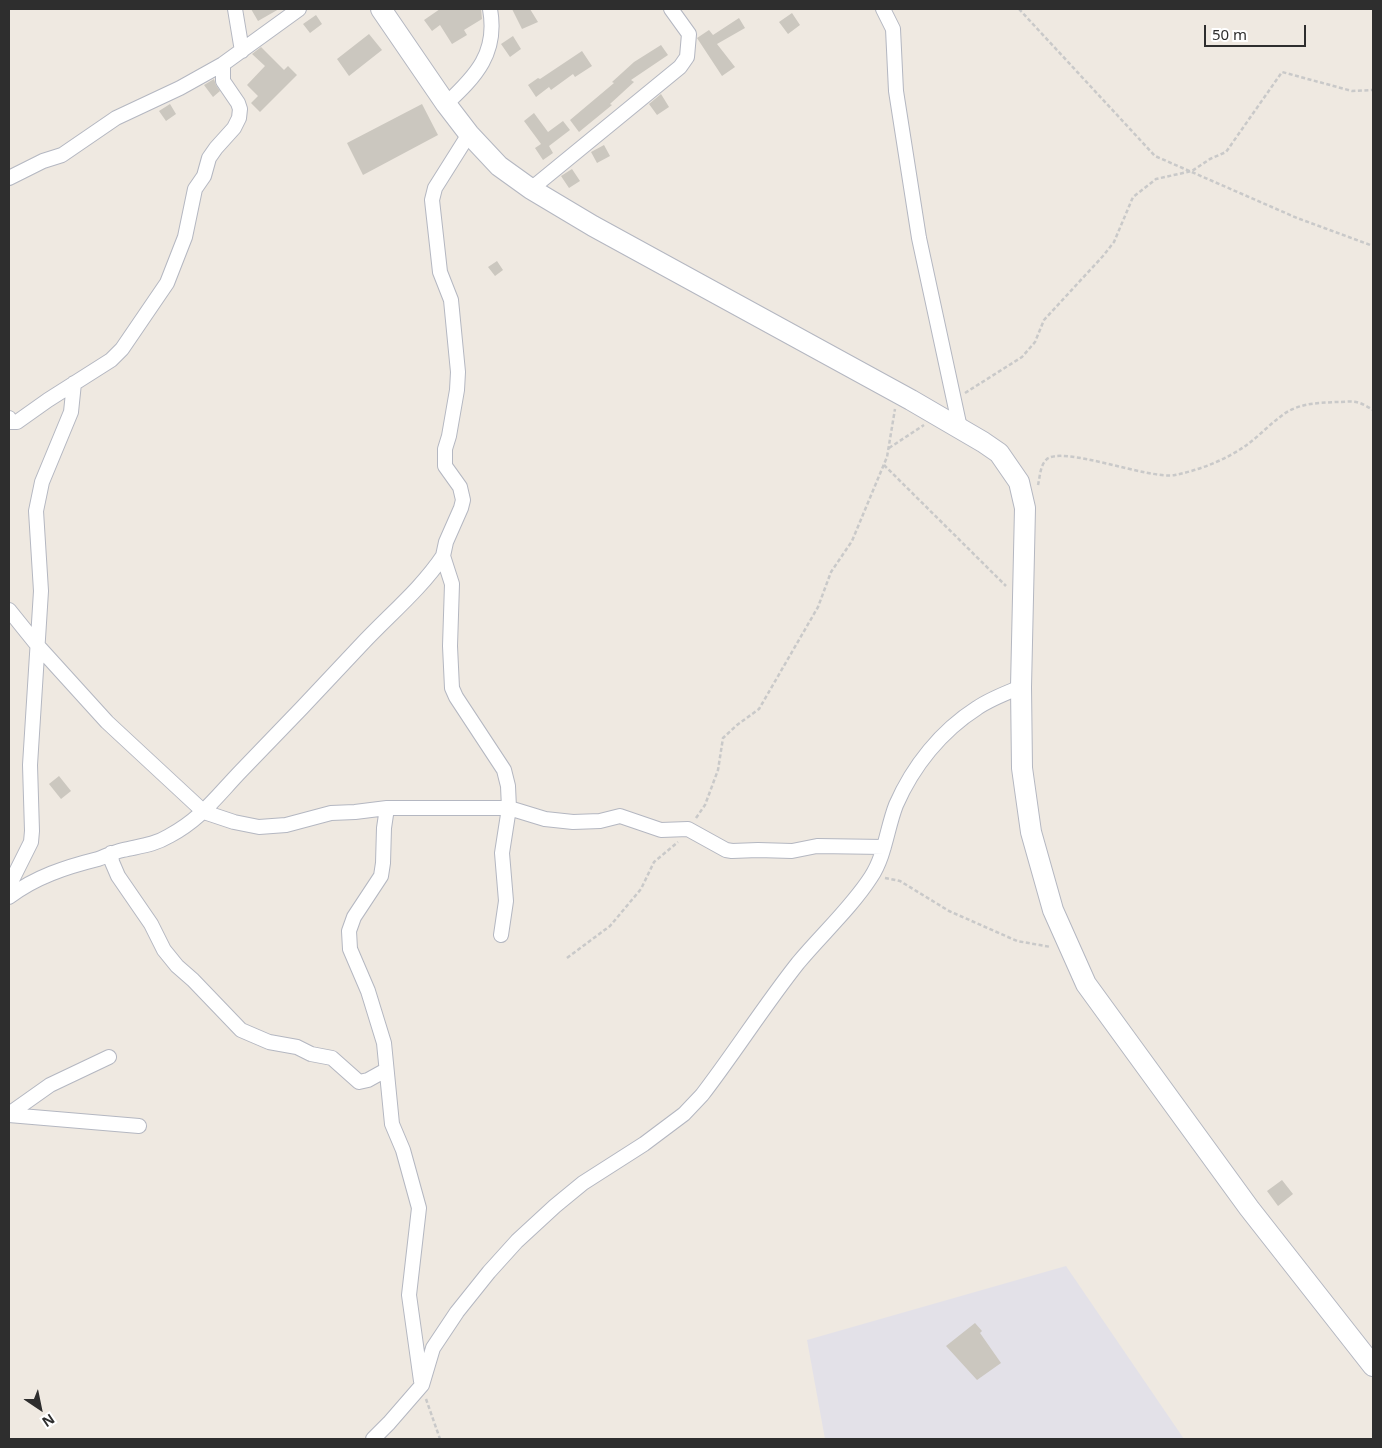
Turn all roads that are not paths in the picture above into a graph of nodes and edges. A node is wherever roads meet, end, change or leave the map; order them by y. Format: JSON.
{"nodes":[{"id":1,"x":235,"y":9,"type":"edge"},
{"id":2,"x":299,"y":9,"type":"edge"},
{"id":3,"x":381,"y":9,"type":"edge"},
{"id":4,"x":490,"y":9,"type":"edge"},
{"id":5,"x":671,"y":9,"type":"edge"},
{"id":6,"x":883,"y":9,"type":"edge"},
{"id":7,"x":242,"y":51,"type":"junction"},
{"id":8,"x":223,"y":64,"type":"junction"},
{"id":9,"x":446,"y":104,"type":"junction"},
{"id":10,"x":469,"y":134,"type":"junction"},
{"id":11,"x":9,"y":178,"type":"edge"},
{"id":12,"x":532,"y":189,"type":"junction"},
{"id":13,"x":74,"y":383,"type":"junction"},
{"id":14,"x":9,"y":418,"type":"edge"},
{"id":15,"x":960,"y":428,"type":"junction"},
{"id":16,"x":443,"y":556,"type":"junction"},
{"id":17,"x":9,"y":610,"type":"edge"},
{"id":18,"x":38,"y":646,"type":"junction"},
{"id":19,"x":1021,"y":687,"type":"junction"},
{"id":20,"x":387,"y":808,"type":"junction"},
{"id":21,"x":509,"y":808,"type":"junction"},
{"id":22,"x":204,"y":812,"type":"junction"},
{"id":23,"x":884,"y":847,"type":"junction"},
{"id":24,"x":111,"y":854,"type":"junction"},
{"id":25,"x":9,"y":886,"type":"edge"},
{"id":26,"x":9,"y":898,"type":"edge"},
{"id":27,"x":501,"y":935,"type":"dead end"},
{"id":28,"x":109,"y":1057,"type":"dead end"},
{"id":29,"x":386,"y":1070,"type":"junction"},
{"id":30,"x":9,"y":1114,"type":"edge"},
{"id":31,"x":139,"y":1126,"type":"dead end"},
{"id":32,"x":1373,"y":1366,"type":"edge"},
{"id":33,"x":422,"y":1386,"type":"junction"},
{"id":34,"x":373,"y":1439,"type":"edge"}],
"edges":[{"from":1,"to":7,"type":"street"},
{"from":2,"to":7,"type":"street"},
{"from":3,"to":9,"type":"main road"},
{"from":4,"to":9,"type":"street"},
{"from":5,"to":12,"type":"street"},
{"from":6,"to":15,"type":"street"},
{"from":7,"to":8,"type":"street"},
{"from":8,"to":11,"type":"street"},
{"from":8,"to":13,"type":"street"},
{"from":9,"to":10,"type":"main road"},
{"from":10,"to":12,"type":"main road"},
{"from":10,"to":16,"type":"street"},
{"from":12,"to":15,"type":"main road"},
{"from":13,"to":14,"type":"street"},
{"from":13,"to":18,"type":"street"},
{"from":15,"to":19,"type":"main road"},
{"from":16,"to":21,"type":"street"},
{"from":16,"to":22,"type":"street"},
{"from":17,"to":18,"type":"street"},
{"from":18,"to":22,"type":"street"},
{"from":18,"to":25,"type":"street"},
{"from":19,"to":23,"type":"street"},
{"from":19,"to":32,"type":"main road"},
{"from":20,"to":21,"type":"street"},
{"from":20,"to":22,"type":"street"},
{"from":20,"to":29,"type":"street"},
{"from":21,"to":23,"type":"street"},
{"from":21,"to":27,"type":"street"},
{"from":22,"to":24,"type":"street"},
{"from":23,"to":33,"type":"street"},
{"from":24,"to":26,"type":"street"},
{"from":24,"to":29,"type":"street"},
{"from":28,"to":30,"type":"street"},
{"from":29,"to":33,"type":"street"},
{"from":30,"to":31,"type":"street"},
{"from":33,"to":34,"type":"street"}]}
